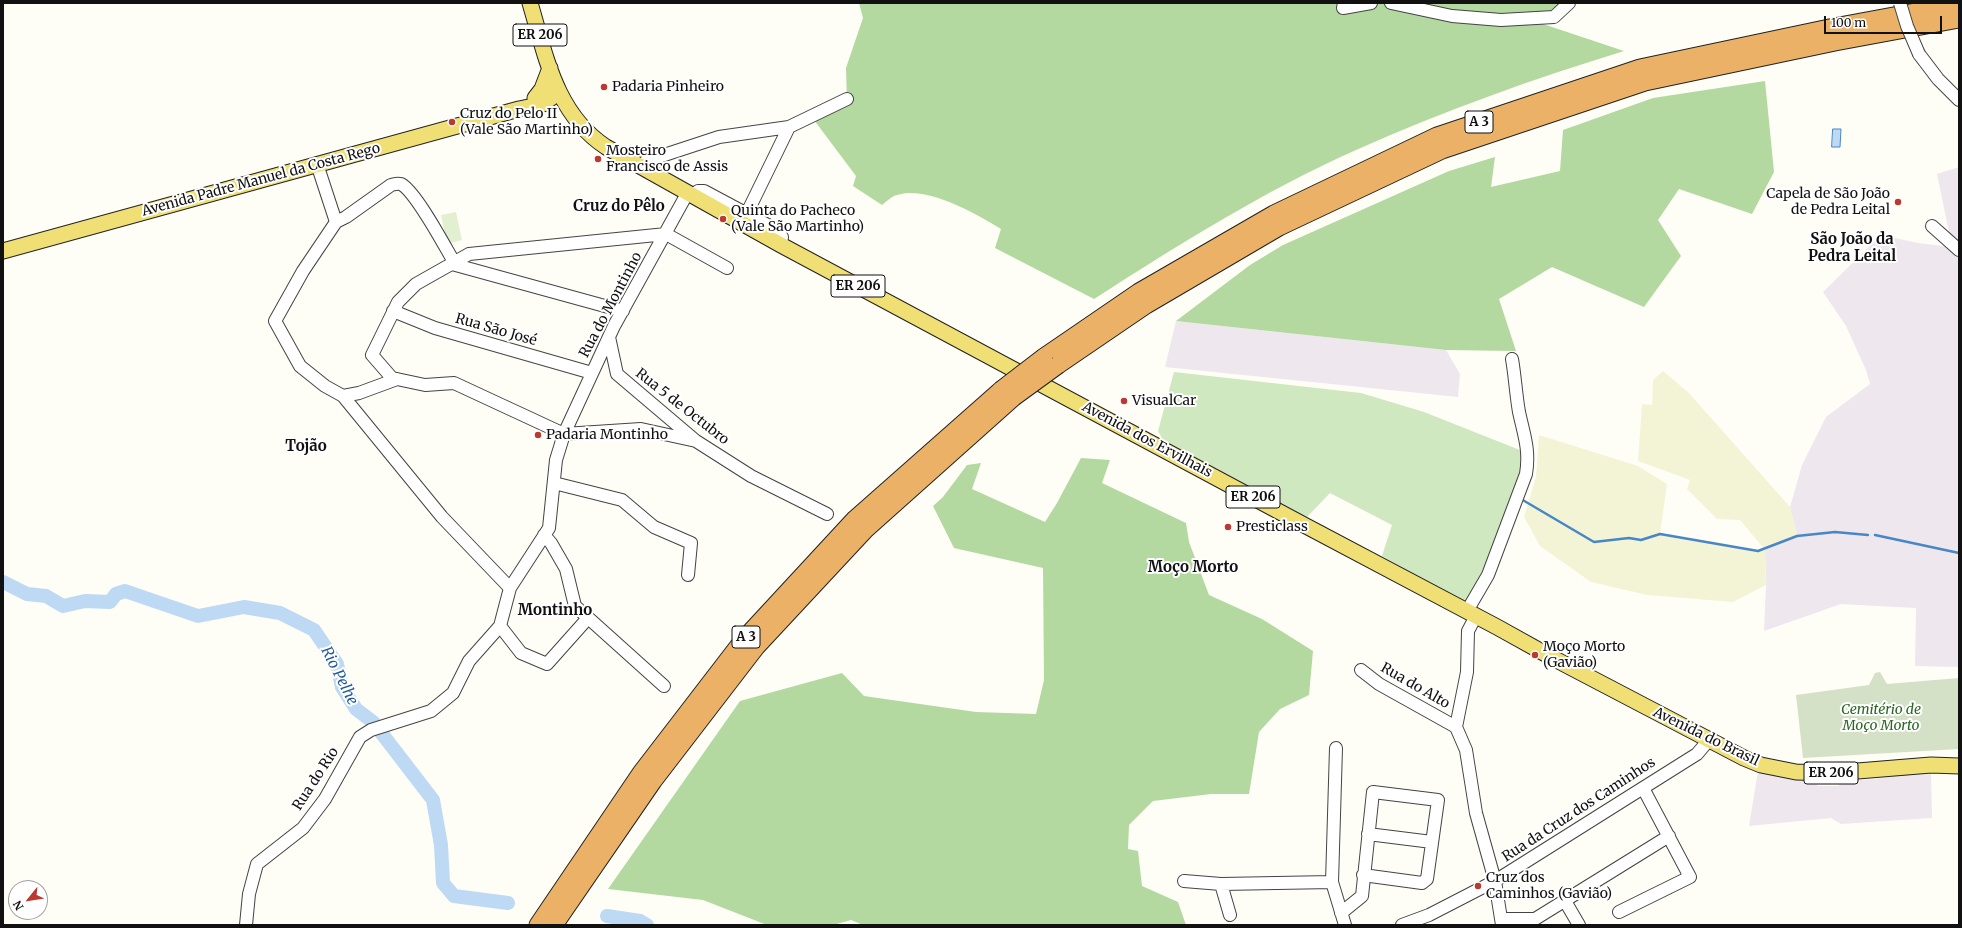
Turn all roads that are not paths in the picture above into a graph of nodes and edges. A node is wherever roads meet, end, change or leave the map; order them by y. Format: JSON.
{"nodes":[{"id":1,"x":530,"y":3,"type":"edge"},
{"id":2,"x":1371,"y":3,"type":"edge"},
{"id":3,"x":1391,"y":3,"type":"edge"},
{"id":4,"x":1569,"y":3,"type":"edge"},
{"id":5,"x":1900,"y":3,"type":"edge"},
{"id":6,"x":1959,"y":4,"type":"edge"},
{"id":7,"x":1343,"y":5,"type":"edge"},
{"id":8,"x":1959,"y":20,"type":"edge"},
{"id":9,"x":550,"y":68,"type":"junction"},
{"id":10,"x":559,"y":92,"type":"junction"},
{"id":11,"x":847,"y":99,"type":"dead end"},
{"id":12,"x":1959,"y":100,"type":"edge"},
{"id":13,"x":539,"y":101,"type":"junction"},
{"id":14,"x":579,"y":124,"type":"junction"},
{"id":15,"x":789,"y":127,"type":"junction"},
{"id":16,"x":317,"y":164,"type":"junction"},
{"id":17,"x":642,"y":168,"type":"junction"},
{"id":18,"x":690,"y":194,"type":"junction"},
{"id":19,"x":747,"y":213,"type":"junction"},
{"id":20,"x":336,"y":222,"type":"junction"},
{"id":21,"x":1932,"y":226,"type":"dead end"},
{"id":22,"x":666,"y":234,"type":"junction"},
{"id":23,"x":781,"y":245,"type":"junction"},
{"id":24,"x":1959,"y":250,"type":"edge"},
{"id":25,"x":3,"y":251,"type":"edge"},
{"id":26,"x":453,"y":263,"type":"junction"},
{"id":27,"x":727,"y":268,"type":"dead end"},
{"id":28,"x":393,"y":311,"type":"junction"},
{"id":29,"x":623,"y":311,"type":"junction"},
{"id":30,"x":609,"y":337,"type":"junction"},
{"id":31,"x":1512,"y":359,"type":"dead end"},
{"id":32,"x":1051,"y":361,"type":"junction"},
{"id":33,"x":592,"y":373,"type":"junction"},
{"id":34,"x":397,"y":379,"type":"junction"},
{"id":35,"x":1007,"y":394,"type":"junction"},
{"id":36,"x":343,"y":396,"type":"junction"},
{"id":37,"x":564,"y":434,"type":"junction"},
{"id":38,"x":696,"y":441,"type":"junction"},
{"id":39,"x":554,"y":483,"type":"junction"},
{"id":40,"x":827,"y":514,"type":"dead end"},
{"id":41,"x":544,"y":536,"type":"junction"},
{"id":42,"x":688,"y":574,"type":"dead end"},
{"id":43,"x":510,"y":588,"type":"junction"},
{"id":44,"x":1471,"y":614,"type":"junction"},
{"id":45,"x":588,"y":618,"type":"junction"},
{"id":46,"x":500,"y":626,"type":"junction"},
{"id":47,"x":1361,"y":670,"type":"dead end"},
{"id":48,"x":664,"y":686,"type":"dead end"},
{"id":49,"x":1456,"y":727,"type":"junction"},
{"id":50,"x":1693,"y":733,"type":"junction"},
{"id":51,"x":1708,"y":741,"type":"junction"},
{"id":52,"x":1336,"y":748,"type":"dead end"},
{"id":53,"x":1686,"y":760,"type":"junction"},
{"id":54,"x":1959,"y":766,"type":"edge"},
{"id":55,"x":1643,"y":788,"type":"junction"},
{"id":56,"x":1368,"y":834,"type":"junction"},
{"id":57,"x":1669,"y":836,"type":"junction"},
{"id":58,"x":1432,"y":842,"type":"junction"},
{"id":59,"x":1363,"y":875,"type":"junction"},
{"id":60,"x":1184,"y":881,"type":"dead end"},
{"id":61,"x":1495,"y":881,"type":"junction"},
{"id":62,"x":1332,"y":882,"type":"junction"},
{"id":63,"x":1221,"y":884,"type":"junction"},
{"id":64,"x":1565,"y":901,"type":"junction"},
{"id":65,"x":1619,"y":912,"type":"dead end"},
{"id":66,"x":1341,"y":913,"type":"junction"},
{"id":67,"x":1230,"y":915,"type":"dead end"},
{"id":68,"x":1502,"y":922,"type":"edge"},
{"id":69,"x":246,"y":925,"type":"edge"},
{"id":70,"x":538,"y":925,"type":"edge"},
{"id":71,"x":554,"y":925,"type":"edge"},
{"id":72,"x":1345,"y":925,"type":"edge"},
{"id":73,"x":1402,"y":925,"type":"edge"},
{"id":74,"x":1579,"y":925,"type":"edge"}],
"edges":[{"from":1,"to":9,"type":"main road","number":"ER 206"},
{"from":2,"to":7,"type":"street"},
{"from":3,"to":4,"type":"street"},
{"from":5,"to":12,"type":"street","bridge":true},
{"from":6,"to":32,"type":"highway","number":"A 3"},
{"from":8,"to":32,"type":"highway","number":"A 3"},
{"from":9,"to":10,"type":"main road","number":"ER 206"},
{"from":9,"to":13,"type":"main road"},
{"from":10,"to":13,"type":"main road","name":"Avenida Padre Manuel da Costa Rego"},
{"from":10,"to":14,"type":"main road","number":"ER 206"},
{"from":11,"to":15,"type":"street"},
{"from":13,"to":14,"type":"main road","name":"Avenida Padre Manuel da Costa Rego"},
{"from":13,"to":16,"type":"main road","name":"Avenida Padre Manuel da Costa Rego"},
{"from":14,"to":17,"type":"main road","number":"ER 206"},
{"from":15,"to":17,"type":"street"},
{"from":15,"to":19,"type":"street"},
{"from":16,"to":20,"type":"street"},
{"from":16,"to":25,"type":"main road","name":"Avenida Padre Manuel da Costa Rego"},
{"from":17,"to":18,"type":"main road","number":"ER 206"},
{"from":18,"to":19,"type":"street"},
{"from":18,"to":22,"type":"street","name":"Rua do Montinho"},
{"from":18,"to":23,"type":"main road","number":"ER 206"},
{"from":19,"to":23,"type":"street"},
{"from":20,"to":26,"type":"street"},
{"from":20,"to":36,"type":"street"},
{"from":21,"to":24,"type":"street"},
{"from":22,"to":26,"type":"street"},
{"from":22,"to":27,"type":"street"},
{"from":22,"to":29,"type":"street","name":"Rua do Montinho"},
{"from":23,"to":44,"type":"main road","name":"Avenida dos Ervilhais","number":"ER 206"},
{"from":26,"to":28,"type":"street"},
{"from":26,"to":29,"type":"street"},
{"from":28,"to":33,"type":"street","name":"Rua São José"},
{"from":28,"to":34,"type":"street"},
{"from":29,"to":30,"type":"street","name":"Rua do Montinho"},
{"from":30,"to":33,"type":"street","name":"Rua do Montinho"},
{"from":30,"to":38,"type":"street","name":"Rua 5 de Octubro"},
{"from":31,"to":44,"type":"street"},
{"from":32,"to":35,"type":"highway","number":"A 3","bridge":true},
{"from":33,"to":37,"type":"street","name":"Rua do Montinho"},
{"from":34,"to":36,"type":"street"},
{"from":34,"to":37,"type":"street"},
{"from":35,"to":70,"type":"highway","number":"A 3"},
{"from":35,"to":71,"type":"highway","number":"A 3"},
{"from":36,"to":43,"type":"street"},
{"from":37,"to":38,"type":"street"},
{"from":37,"to":39,"type":"street","name":"Rua do Montinho"},
{"from":38,"to":40,"type":"street","name":"Rua 5 de Octubro"},
{"from":39,"to":41,"type":"street","name":"Rua do Montinho"},
{"from":39,"to":42,"type":"street"},
{"from":41,"to":43,"type":"street","name":"Rua do Montinho"},
{"from":41,"to":45,"type":"street"},
{"from":43,"to":46,"type":"street","name":"Rua do Montinho"},
{"from":44,"to":49,"type":"street"},
{"from":44,"to":50,"type":"main road","name":"Avenida do Brasil","number":"ER 206"},
{"from":45,"to":46,"type":"street"},
{"from":45,"to":48,"type":"street"},
{"from":46,"to":69,"type":"street","name":"Rua do Rio"},
{"from":47,"to":49,"type":"street","name":"Rua do Alto"},
{"from":49,"to":61,"type":"street"},
{"from":50,"to":51,"type":"main road","name":"Avenida do Brasil","number":"ER 206"},
{"from":50,"to":53,"type":"street"},
{"from":51,"to":53,"type":"street","name":"Rua da Cruz dos Caminhos"},
{"from":51,"to":54,"type":"main road","name":"Avenida do Brasil","number":"ER 206"},
{"from":52,"to":62,"type":"street"},
{"from":53,"to":55,"type":"street","name":"Rua da Cruz dos Caminhos"},
{"from":55,"to":57,"type":"street"},
{"from":55,"to":61,"type":"street","name":"Rua da Cruz dos Caminhos"},
{"from":56,"to":58,"type":"street"},
{"from":56,"to":58,"type":"street"},
{"from":56,"to":59,"type":"street"},
{"from":57,"to":64,"type":"street"},
{"from":57,"to":65,"type":"street"},
{"from":58,"to":59,"type":"street"},
{"from":59,"to":66,"type":"street"},
{"from":60,"to":63,"type":"street"},
{"from":61,"to":68,"type":"street"},
{"from":61,"to":73,"type":"street","name":"Rua da Cruz dos Caminhos"},
{"from":62,"to":63,"type":"street"},
{"from":62,"to":66,"type":"street"},
{"from":63,"to":67,"type":"street"},
{"from":64,"to":68,"type":"street"},
{"from":64,"to":74,"type":"street"},
{"from":66,"to":72,"type":"street"}]}
